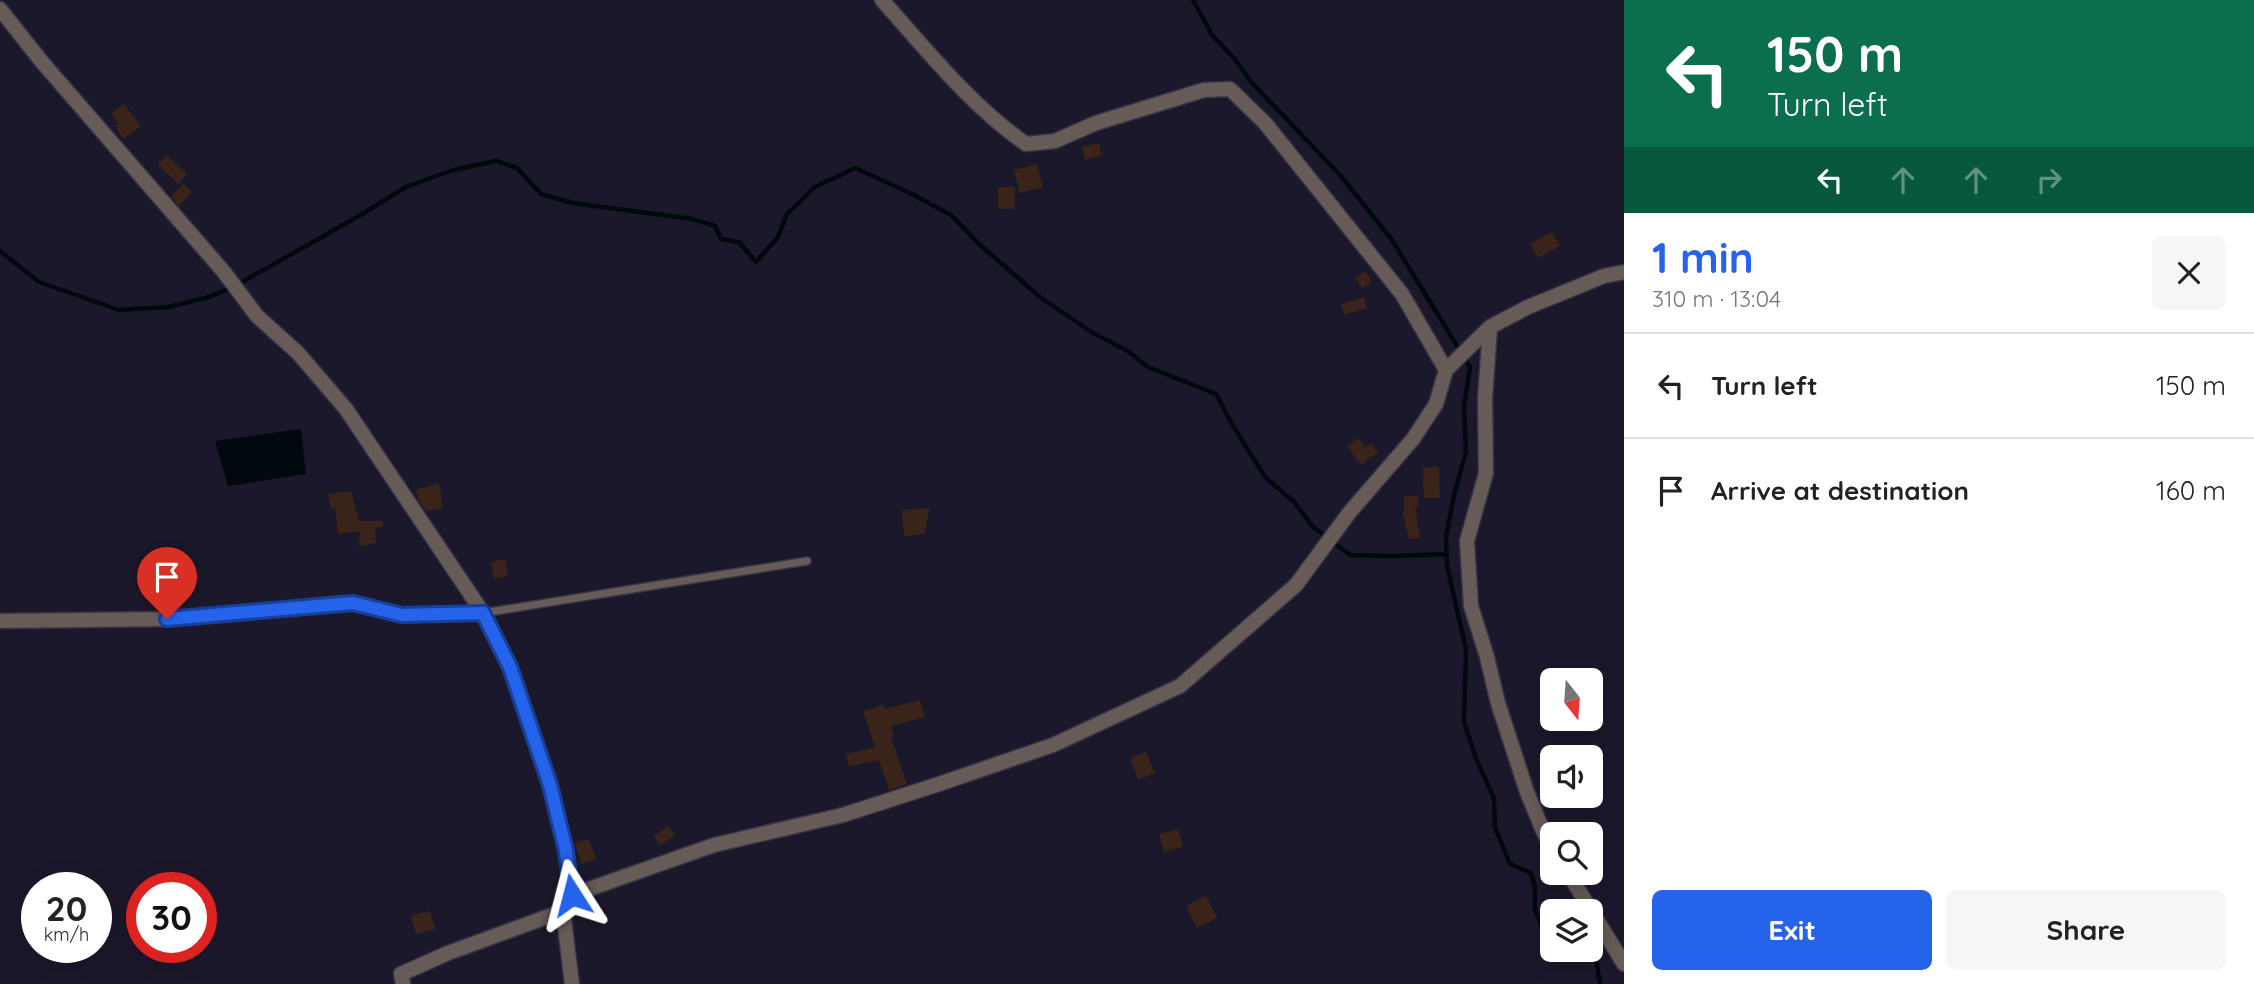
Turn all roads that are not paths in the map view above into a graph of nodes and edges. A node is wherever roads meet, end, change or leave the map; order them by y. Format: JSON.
{"nodes":[{"id":1,"x":882,"y":0,"type":"edge"},
{"id":2,"x":0,"y":9,"type":"edge"},
{"id":3,"x":1624,"y":272,"type":"edge"},
{"id":4,"x":1490,"y":327,"type":"junction"},
{"id":5,"x":1446,"y":370,"type":"junction"},
{"id":6,"x":807,"y":561,"type":"dead end"},
{"id":7,"x":483,"y":613,"type":"junction"},
{"id":8,"x":0,"y":621,"type":"edge"},
{"id":9,"x":1540,"y":823,"type":"edge"},
{"id":10,"x":1575,"y":885,"type":"edge"},
{"id":11,"x":572,"y":895,"type":"junction"},
{"id":12,"x":563,"y":911,"type":"junction"},
{"id":13,"x":1624,"y":964,"type":"edge"},
{"id":14,"x":403,"y":984,"type":"edge"},
{"id":15,"x":572,"y":984,"type":"edge"}],
"edges":[{"from":1,"to":5,"type":"street"},
{"from":2,"to":7,"type":"street"},
{"from":3,"to":4,"type":"street"},
{"from":4,"to":5,"type":"street"},
{"from":4,"to":9,"type":"street"},
{"from":5,"to":11,"type":"street"},
{"from":6,"to":7,"type":"lane"},
{"from":7,"to":8,"type":"street"},
{"from":7,"to":11,"type":"street"},
{"from":10,"to":13,"type":"street"},
{"from":11,"to":12,"type":"street"},
{"from":12,"to":14,"type":"street"},
{"from":12,"to":15,"type":"street"}]}
